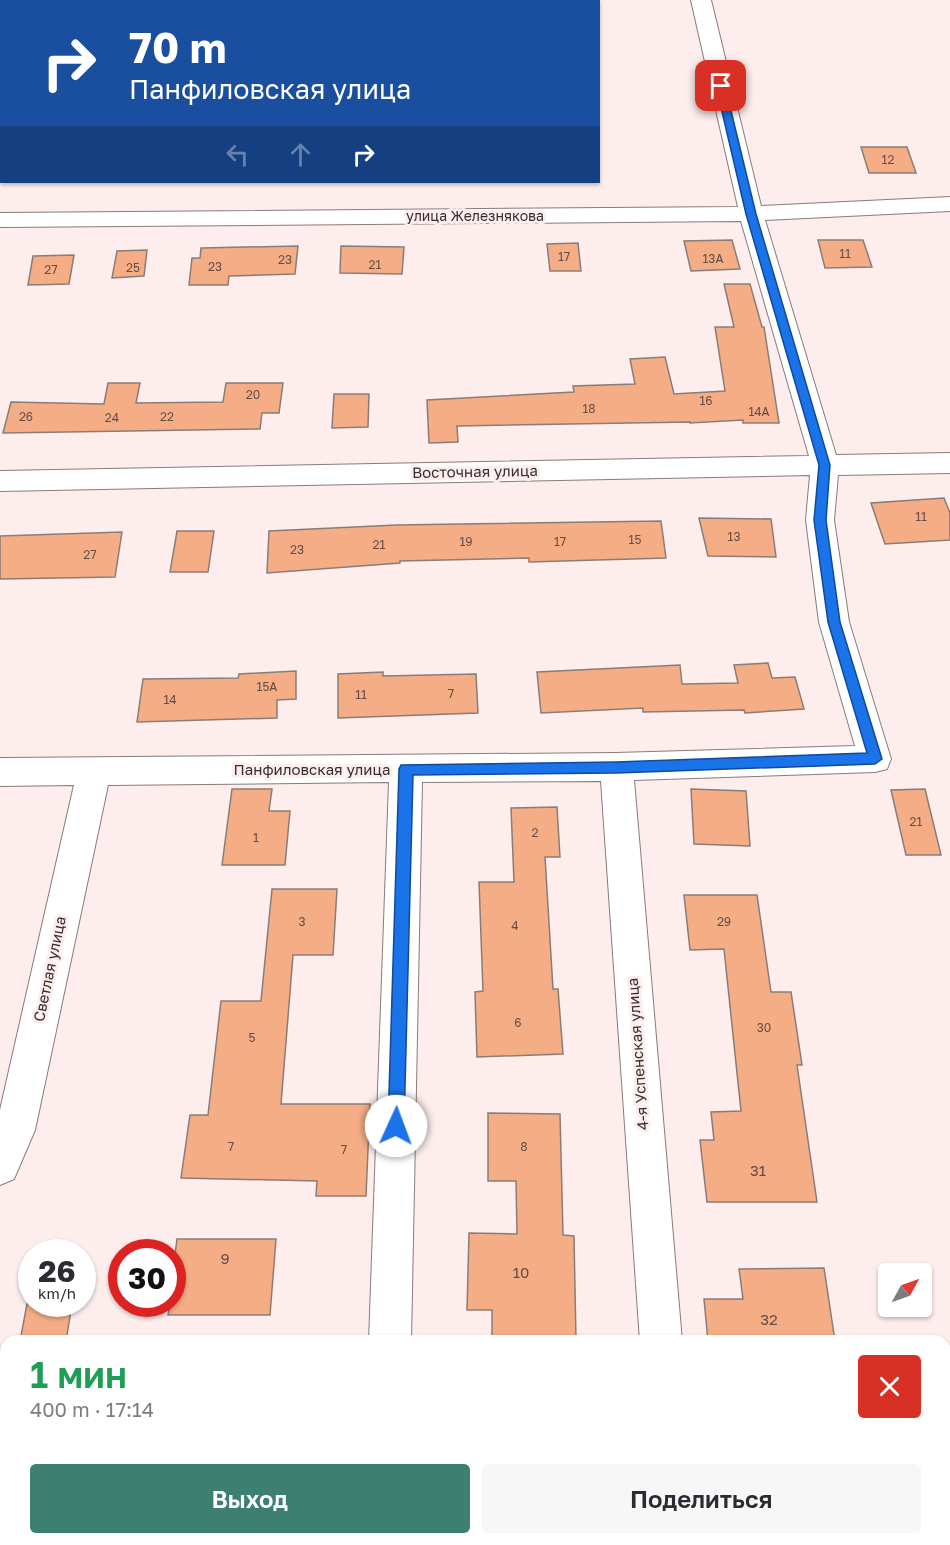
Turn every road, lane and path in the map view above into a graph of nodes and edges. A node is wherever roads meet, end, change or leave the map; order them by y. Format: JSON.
{"nodes":[{"id":1,"x":701,"y":0,"type":"edge"},
{"id":2,"x":950,"y":204,"type":"edge"},
{"id":3,"x":751,"y":214,"type":"junction"},
{"id":4,"x":0,"y":220,"type":"edge"},
{"id":5,"x":950,"y":463,"type":"edge"},
{"id":6,"x":825,"y":465,"type":"junction"},
{"id":7,"x":0,"y":481,"type":"edge"},
{"id":8,"x":616,"y":768,"type":"junction"},
{"id":9,"x":406,"y":769,"type":"junction"},
{"id":10,"x":93,"y":771,"type":"junction"},
{"id":11,"x":0,"y":772,"type":"edge"},
{"id":12,"x":0,"y":1165,"type":"edge"},
{"id":13,"x":390,"y":1335,"type":"edge"},
{"id":14,"x":661,"y":1335,"type":"edge"}],
"edges":[{"from":1,"to":3,"type":"street"},
{"from":2,"to":3,"type":"street","name":"улица Железнякова"},
{"from":3,"to":4,"type":"street","name":"улица Железнякова"},
{"from":3,"to":6,"type":"street"},
{"from":5,"to":6,"type":"street","name":"Восточная улица"},
{"from":6,"to":7,"type":"street","name":"Восточная улица"},
{"from":6,"to":8,"type":"street","name":"Панфиловская улица"},
{"from":8,"to":9,"type":"street","name":"Панфиловская улица"},
{"from":8,"to":14,"type":"street","name":"4-я Успенская улица"},
{"from":9,"to":10,"type":"street","name":"Панфиловская улица"},
{"from":9,"to":13,"type":"street"},
{"from":10,"to":11,"type":"street","name":"Панфиловская улица"},
{"from":10,"to":12,"type":"street","name":"Светлая улица"}]}
